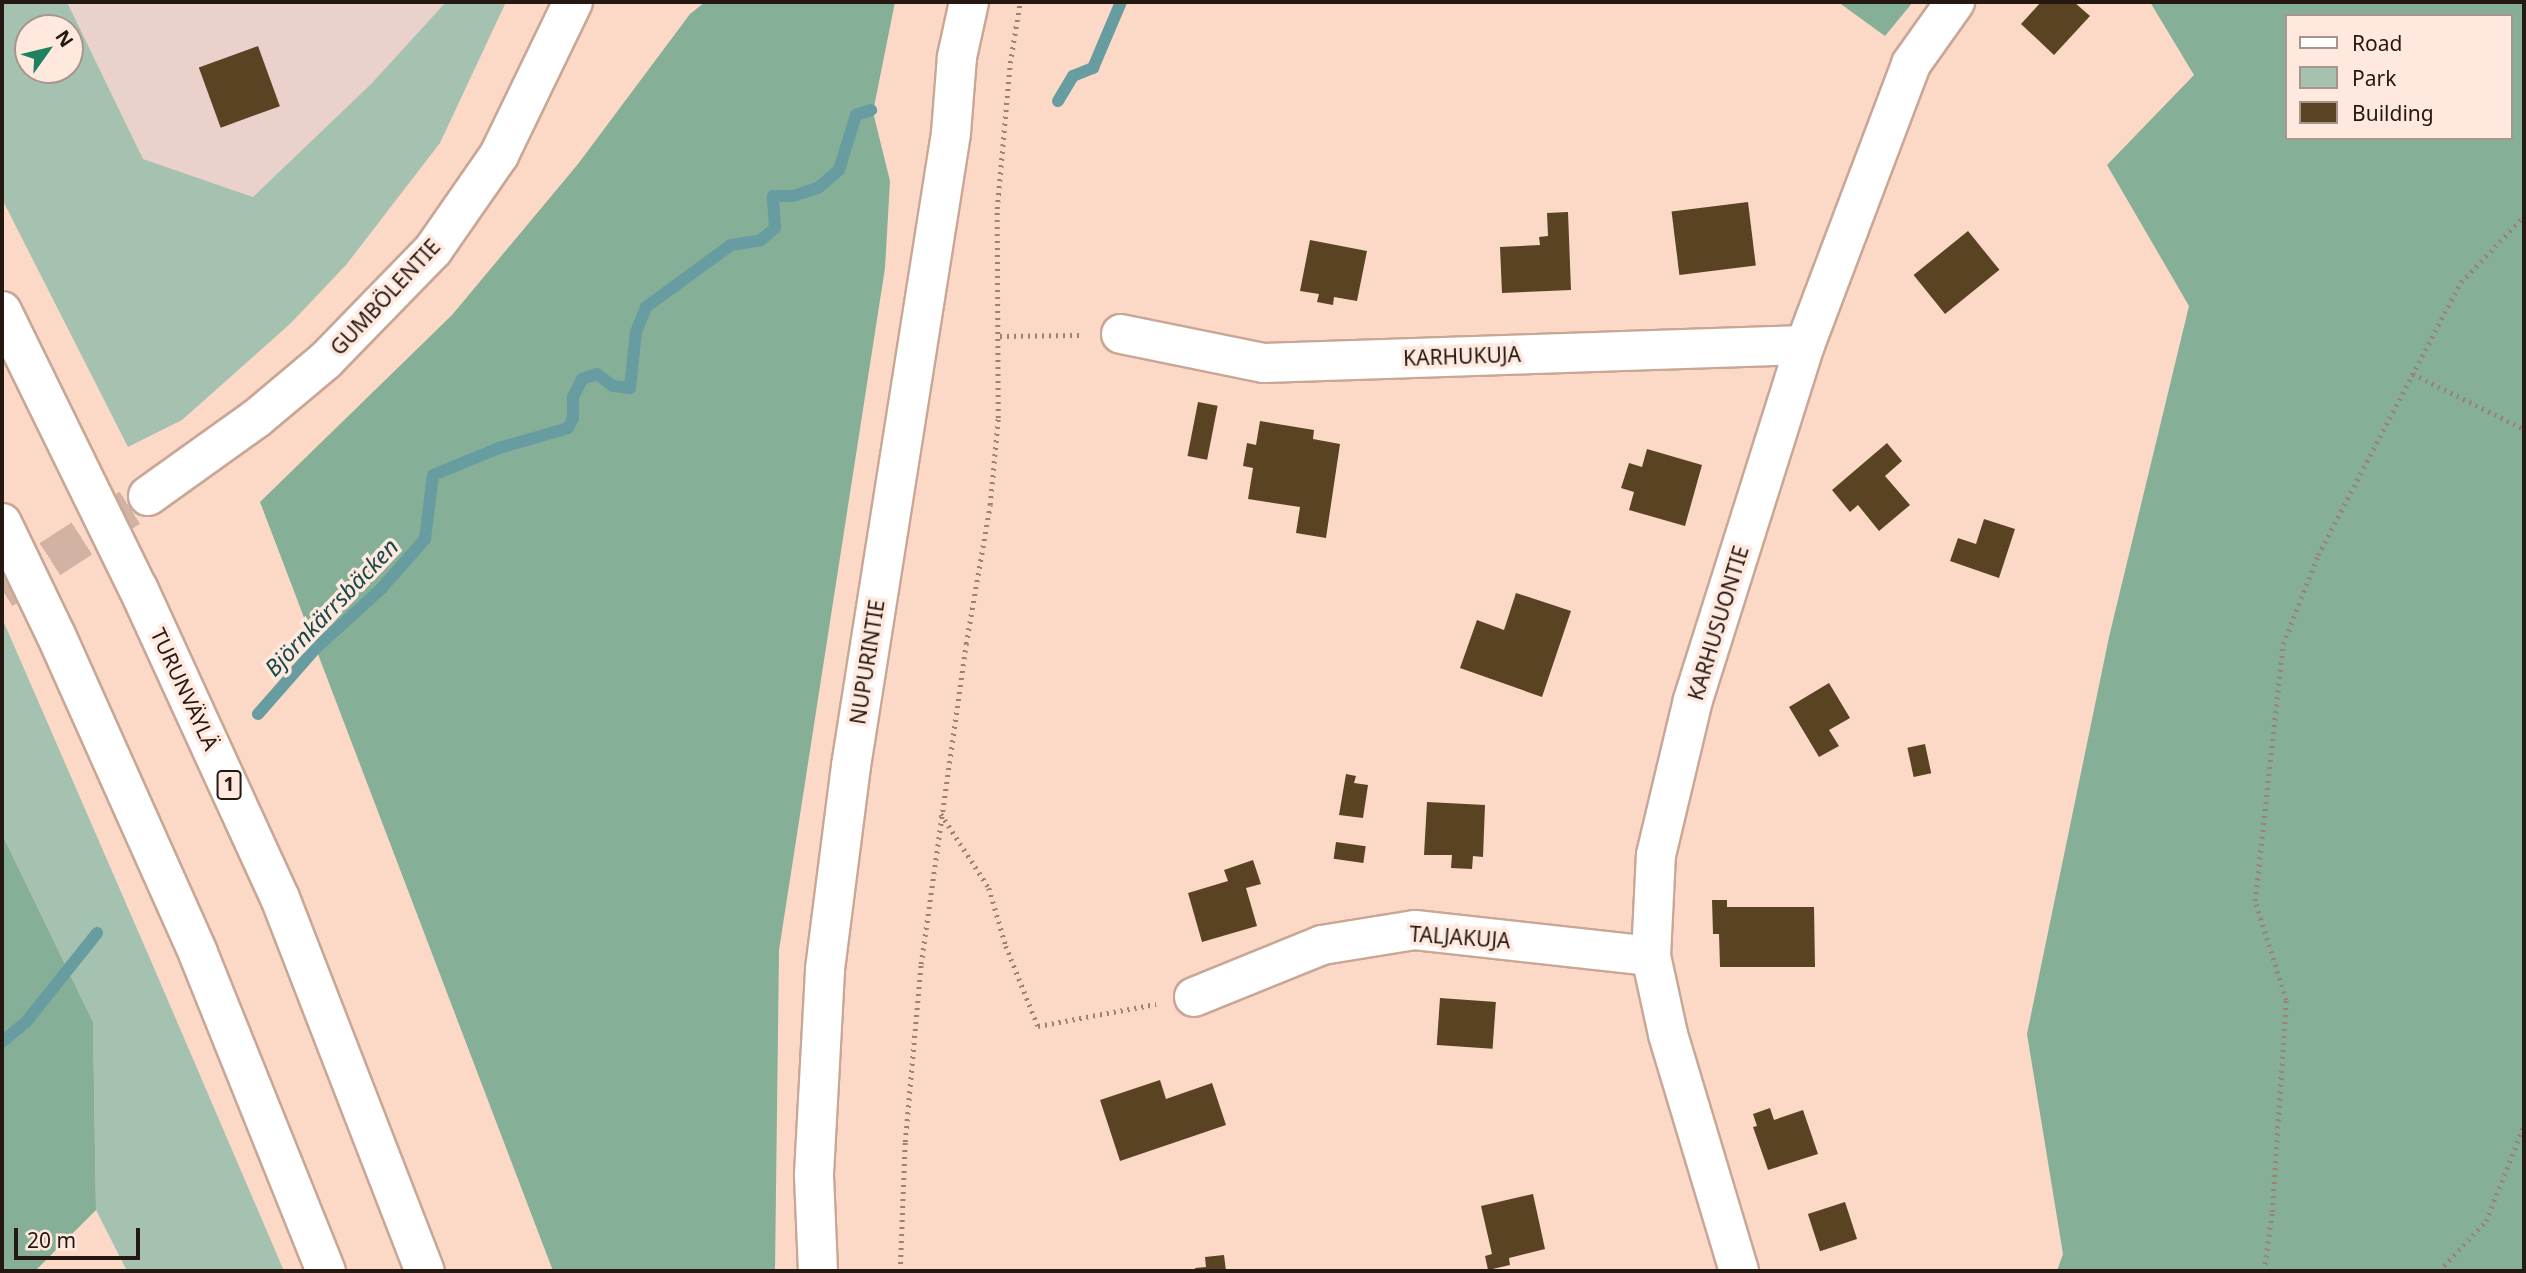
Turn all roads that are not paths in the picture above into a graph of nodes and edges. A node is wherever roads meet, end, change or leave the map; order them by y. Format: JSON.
{"nodes":[{"id":1,"x":573,"y":2,"type":"edge"},
{"id":2,"x":943,"y":2,"type":"edge"},
{"id":3,"x":969,"y":2,"type":"edge"},
{"id":4,"x":1955,"y":2,"type":"edge"},
{"id":5,"x":957,"y":57,"type":"junction"},
{"id":6,"x":2,"y":311,"type":"edge"},
{"id":7,"x":1121,"y":334,"type":"road end"},
{"id":8,"x":1805,"y":345,"type":"junction"},
{"id":9,"x":148,"y":496,"type":"tunnel mouth"},
{"id":10,"x":2,"y":523,"type":"edge"},
{"id":11,"x":1651,"y":956,"type":"junction"},
{"id":12,"x":1194,"y":997,"type":"road end"},
{"id":13,"x":326,"y":1271,"type":"edge"},
{"id":14,"x":425,"y":1271,"type":"edge"},
{"id":15,"x":818,"y":1271,"type":"edge"},
{"id":16,"x":1739,"y":1271,"type":"edge"}],
"edges":[{"from":1,"to":9,"type":"main road","name":"GUMBÖLENTIE"},
{"from":2,"to":5,"type":"main road","name":"NUPURINTIE"},
{"from":3,"to":5,"type":"main road","name":"NUPURINTIE"},
{"from":4,"to":8,"type":"main road","name":"KARHUSUONTIE"},
{"from":5,"to":15,"type":"main road","name":"NUPURINTIE"},
{"from":6,"to":14,"type":"main road","name":"TURUNVÄYLÄ","number":"1"},
{"from":7,"to":8,"type":"main road","name":"KARHUKUJA"},
{"from":8,"to":11,"type":"main road","name":"KARHUSUONTIE"},
{"from":10,"to":13,"type":"main road"},
{"from":11,"to":12,"type":"main road","name":"TALJAKUJA"},
{"from":11,"to":16,"type":"main road","name":"KARHUSUONTIE"}]}
